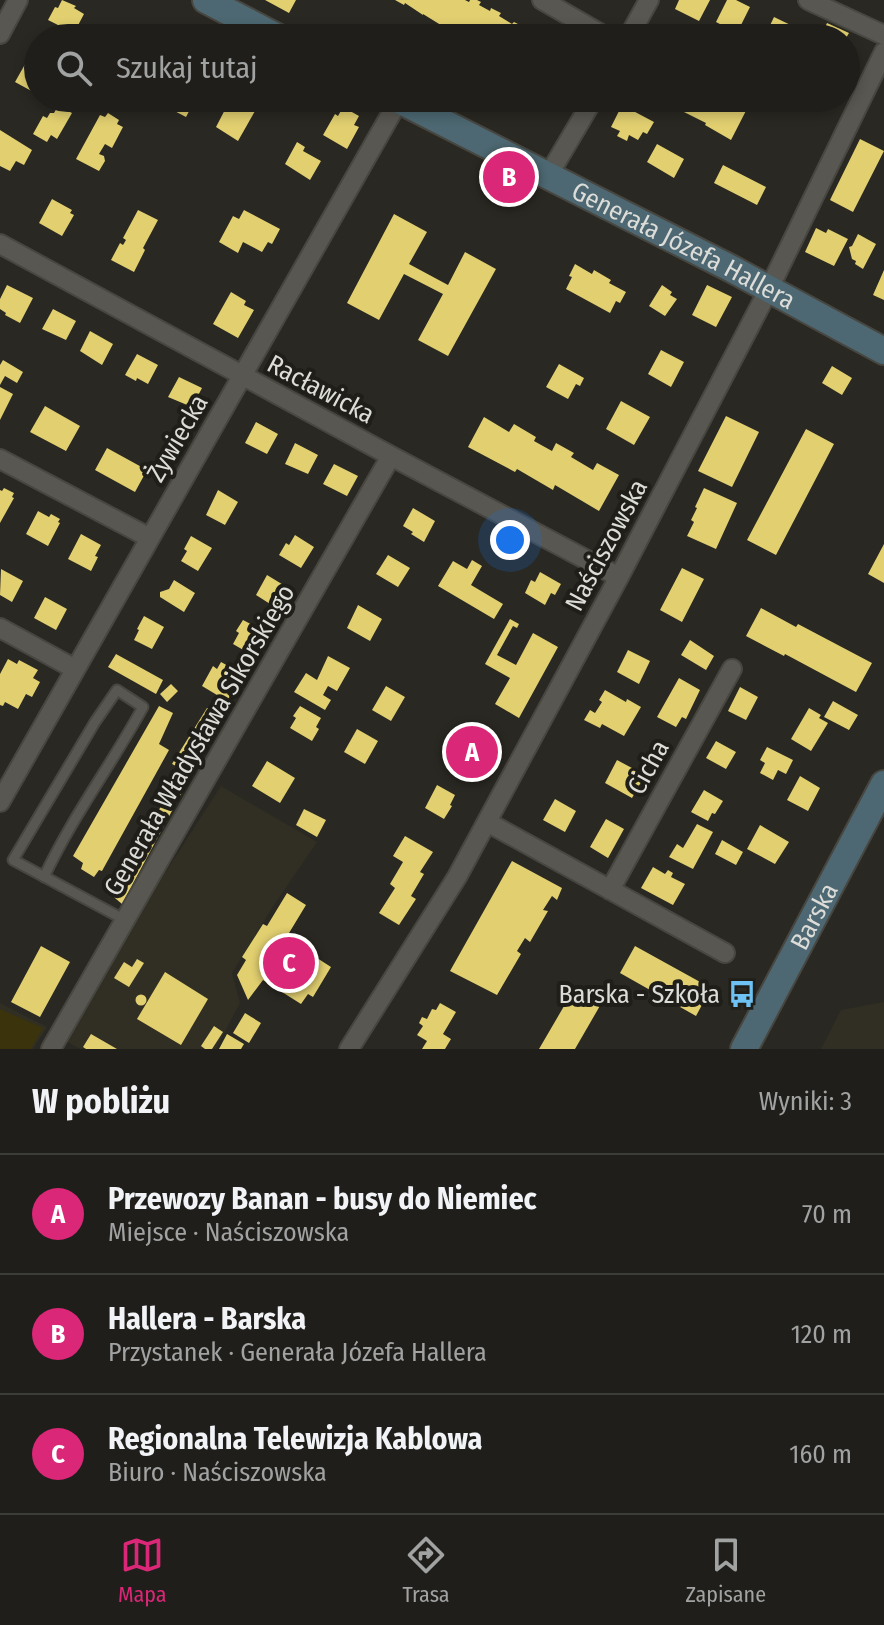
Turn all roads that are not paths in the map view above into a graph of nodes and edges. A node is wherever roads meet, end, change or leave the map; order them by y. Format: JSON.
{"nodes":[{"id":1,"x":18,"y":0,"type":"edge"},
{"id":2,"x":206,"y":0,"type":"edge"},
{"id":3,"x":542,"y":0,"type":"edge"},
{"id":4,"x":649,"y":0,"type":"edge"},
{"id":5,"x":808,"y":0,"type":"edge"},
{"id":6,"x":252,"y":24,"type":"edge"},
{"id":7,"x":584,"y":24,"type":"edge"},
{"id":8,"x":636,"y":24,"type":"edge"},
{"id":9,"x":0,"y":34,"type":"edge"},
{"id":10,"x":884,"y":35,"type":"edge"},
{"id":11,"x":884,"y":52,"type":"edge"},
{"id":12,"x":860,"y":101,"type":"edge"},
{"id":13,"x":390,"y":112,"type":"edge"},
{"id":14,"x":422,"y":112,"type":"edge"},
{"id":15,"x":586,"y":112,"type":"edge"},
{"id":16,"x":855,"y":112,"type":"edge"},
{"id":17,"x":548,"y":176,"type":"junction"},
{"id":18,"x":0,"y":244,"type":"edge"},
{"id":19,"x":769,"y":289,"type":"junction"},
{"id":20,"x":884,"y":351,"type":"edge"},
{"id":21,"x":242,"y":375,"type":"junction"},
{"id":22,"x":391,"y":456,"type":"junction"},
{"id":23,"x":0,"y":459,"type":"edge"},
{"id":24,"x":150,"y":538,"type":"junction"},
{"id":25,"x":619,"y":577,"type":"junction"},
{"id":26,"x":0,"y":628,"type":"edge"},
{"id":27,"x":75,"y":669,"type":"junction"},
{"id":28,"x":732,"y":669,"type":"dead end"},
{"id":29,"x":884,"y":785,"type":"edge"},
{"id":30,"x":0,"y":802,"type":"edge"},
{"id":31,"x":487,"y":822,"type":"junction"},
{"id":32,"x":44,"y":877,"type":"junction"},
{"id":33,"x":610,"y":890,"type":"junction"},
{"id":34,"x":125,"y":920,"type":"junction"},
{"id":35,"x":725,"y":953,"type":"dead end"},
{"id":36,"x":51,"y":1049,"type":"edge"},
{"id":37,"x":349,"y":1049,"type":"edge"},
{"id":38,"x":744,"y":1049,"type":"edge"}],
"edges":[{"from":1,"to":9,"type":"street"},
{"from":2,"to":6,"type":"street"},
{"from":3,"to":7,"type":"street"},
{"from":4,"to":8,"type":"street"},
{"from":5,"to":10,"type":"street"},
{"from":11,"to":12,"type":"street","name":"Naściszowska"},
{"from":13,"to":21,"type":"street","name":"Żywiecka"},
{"from":14,"to":17,"type":"street","name":"Generała Józefa Hallera"},
{"from":15,"to":17,"type":"street"},
{"from":16,"to":19,"type":"street","name":"Naściszowska"},
{"from":17,"to":19,"type":"street","name":"Generała Józefa Hallera"},
{"from":18,"to":21,"type":"street","name":"Racławicka"},
{"from":19,"to":20,"type":"street","name":"Generała Józefa Hallera"},
{"from":19,"to":25,"type":"street","name":"Naściszowska"},
{"from":21,"to":22,"type":"street","name":"Racławicka"},
{"from":21,"to":24,"type":"street","name":"Żywiecka"},
{"from":22,"to":25,"type":"street","name":"Racławicka"},
{"from":22,"to":34,"type":"street","name":"Generała Władysława Sikorskiego"},
{"from":23,"to":24,"type":"street"},
{"from":24,"to":27,"type":"street","name":"Żywiecka"},
{"from":25,"to":31,"type":"street","name":"Naściszowska"},
{"from":26,"to":27,"type":"street"},
{"from":27,"to":30,"type":"street","name":"Żywiecka"},
{"from":28,"to":33,"type":"street","name":"Cicha"},
{"from":29,"to":38,"type":"street","name":"Barska"},
{"from":31,"to":33,"type":"street"},
{"from":31,"to":37,"type":"street","name":"Naściszowska"},
{"from":32,"to":32,"type":"lane"},
{"from":32,"to":34,"type":"lane"},
{"from":33,"to":35,"type":"street"},
{"from":34,"to":36,"type":"street","name":"Generała Władysława Sikorskiego"}]}
